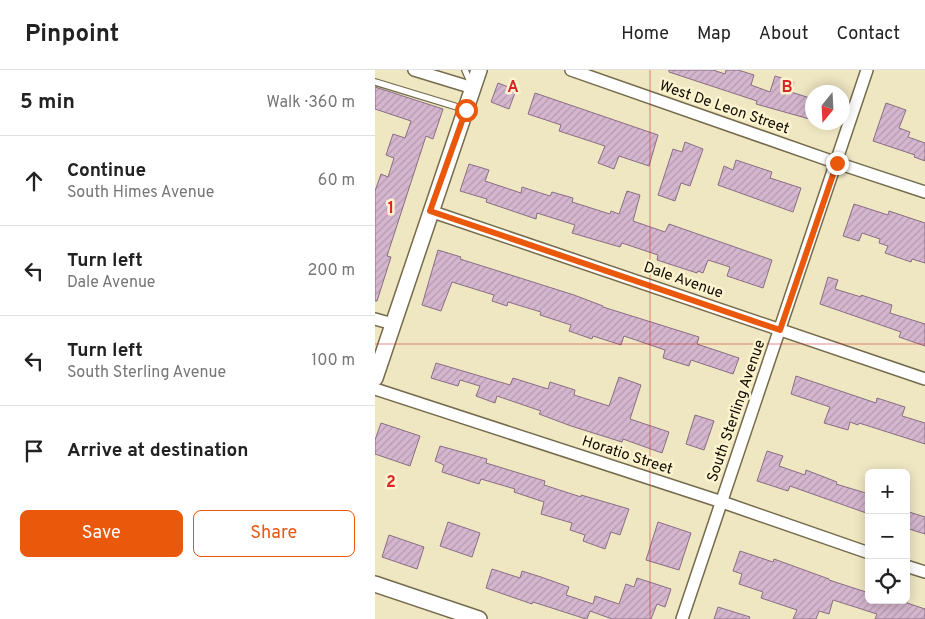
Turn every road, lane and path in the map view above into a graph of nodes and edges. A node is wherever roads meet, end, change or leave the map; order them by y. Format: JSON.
{"nodes":[{"id":1,"x":414,"y":70,"type":"edge"},
{"id":2,"x":465,"y":70,"type":"edge"},
{"id":3,"x":479,"y":70,"type":"edge"},
{"id":4,"x":571,"y":70,"type":"edge"},
{"id":5,"x":867,"y":70,"type":"edge"},
{"id":6,"x":375,"y":82,"type":"edge"},
{"id":7,"x":473,"y":88,"type":"junction"},
{"id":8,"x":466,"y":110,"type":"junction"},
{"id":9,"x":837,"y":163,"type":"junction"},
{"id":10,"x":925,"y":192,"type":"edge"},
{"id":11,"x":430,"y":211,"type":"junction"},
{"id":12,"x":375,"y":318,"type":"edge"},
{"id":13,"x":393,"y":324,"type":"junction"},
{"id":14,"x":780,"y":330,"type":"junction"},
{"id":15,"x":375,"y":378,"type":"edge"},
{"id":16,"x":925,"y":380,"type":"edge"},
{"id":17,"x":375,"y":389,"type":"edge"},
{"id":18,"x":722,"y":502,"type":"junction"},
{"id":19,"x":865,"y":552,"type":"edge"},
{"id":20,"x":910,"y":567,"type":"edge"},
{"id":21,"x":925,"y":572,"type":"edge"},
{"id":22,"x":375,"y":584,"type":"edge"},
{"id":23,"x":479,"y":619,"type":"edge"},
{"id":24,"x":682,"y":619,"type":"edge"}],
"edges":[{"from":1,"to":7,"type":"street"},
{"from":2,"to":7,"type":"lane"},
{"from":3,"to":7,"type":"street"},
{"from":4,"to":9,"type":"street","name":"West De Leon Street"},
{"from":5,"to":9,"type":"street","name":"South Sterling Avenue"},
{"from":6,"to":8,"type":"lane"},
{"from":7,"to":8,"type":"street"},
{"from":8,"to":11,"type":"street"},
{"from":9,"to":10,"type":"street","name":"West De Leon Street"},
{"from":9,"to":14,"type":"street","name":"South Sterling Avenue"},
{"from":11,"to":13,"type":"street"},
{"from":11,"to":14,"type":"street","name":"Dale Avenue"},
{"from":12,"to":13,"type":"street"},
{"from":13,"to":15,"type":"street"},
{"from":14,"to":16,"type":"street","name":"Dale Avenue"},
{"from":14,"to":18,"type":"street","name":"South Sterling Avenue"},
{"from":17,"to":18,"type":"street","name":"Horatio Street"},
{"from":18,"to":19,"type":"street","name":"Horatio Street"},
{"from":18,"to":24,"type":"street","name":"South Sterling Avenue"},
{"from":20,"to":21,"type":"street"},
{"from":22,"to":23,"type":"street"}]}
